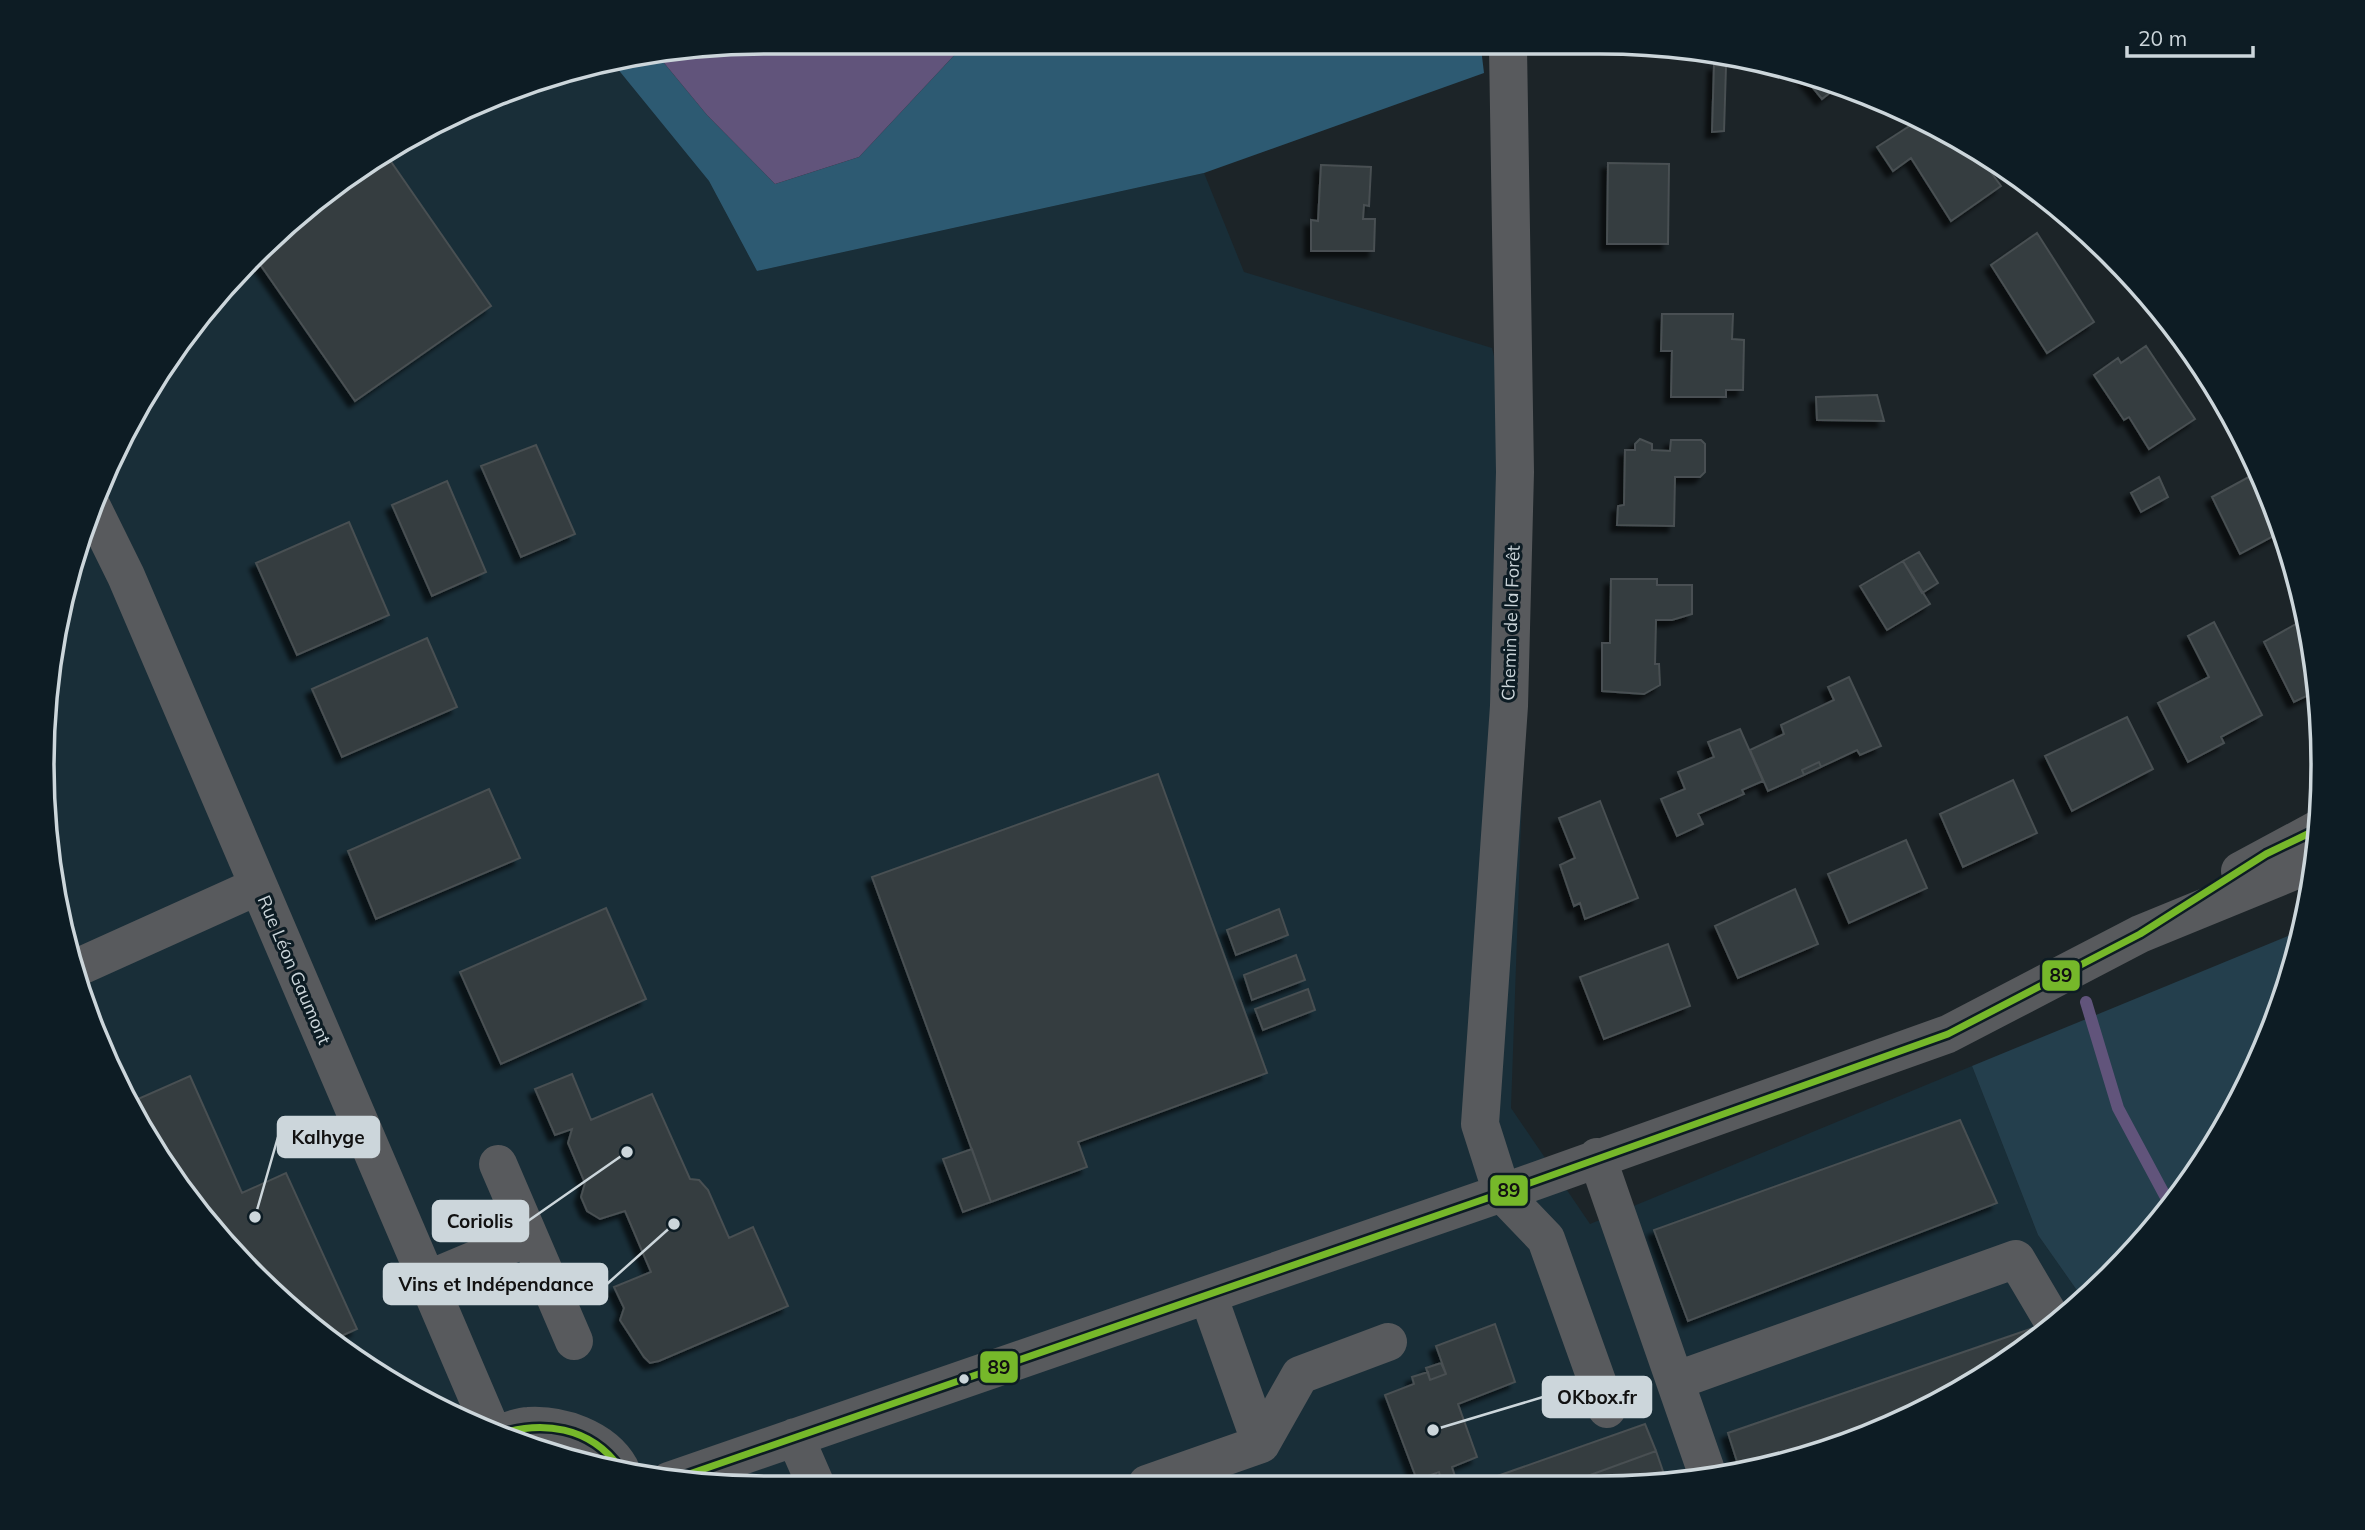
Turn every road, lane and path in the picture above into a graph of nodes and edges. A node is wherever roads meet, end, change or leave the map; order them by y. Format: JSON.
{"nodes":[{"id":1,"x":1508,"y":54,"type":"edge"},
{"id":2,"x":98,"y":520,"type":"edge"},
{"id":3,"x":2307,"y":834,"type":"edge"},
{"id":4,"x":2303,"y":867,"type":"edge"},
{"id":5,"x":258,"y":886,"type":"junction"},
{"id":6,"x":2140,"y":934,"type":"junction"},
{"id":7,"x":83,"y":965,"type":"edge"},
{"id":8,"x":1597,"y":1157,"type":"junction"},
{"id":9,"x":498,"y":1164,"type":"dead end"},
{"id":10,"x":1502,"y":1193,"type":"junction"},
{"id":11,"x":529,"y":1237,"type":"junction"},
{"id":12,"x":427,"y":1280,"type":"junction"},
{"id":13,"x":1208,"y":1295,"type":"junction"},
{"id":14,"x":2049,"y":1315,"type":"edge"},
{"id":15,"x":574,"y":1341,"type":"dead end"},
{"id":16,"x":1388,"y":1342,"type":"dead end"},
{"id":17,"x":1675,"y":1381,"type":"junction"},
{"id":18,"x":1607,"y":1409,"type":"dead end"},
{"id":19,"x":487,"y":1419,"type":"edge"},
{"id":20,"x":514,"y":1429,"type":"edge"},
{"id":21,"x":795,"y":1437,"type":"junction"},
{"id":22,"x":1261,"y":1444,"type":"junction"},
{"id":23,"x":611,"y":1459,"type":"edge"},
{"id":24,"x":1705,"y":1468,"type":"edge"},
{"id":25,"x":694,"y":1472,"type":"edge"},
{"id":26,"x":812,"y":1476,"type":"edge"},
{"id":27,"x":1170,"y":1476,"type":"edge"}],
"edges":[{"from":1,"to":10,"type":"street","name":"Chemin de la Forêt"},
{"from":2,"to":5,"type":"street","name":"Rue Léon Gaumont"},
{"from":3,"to":6,"type":"street"},
{"from":4,"to":6,"type":"street"},
{"from":5,"to":7,"type":"street"},
{"from":5,"to":12,"type":"street","name":"Rue Léon Gaumont"},
{"from":6,"to":8,"type":"street"},
{"from":8,"to":10,"type":"street"},
{"from":8,"to":17,"type":"street"},
{"from":9,"to":11,"type":"street"},
{"from":10,"to":13,"type":"street"},
{"from":10,"to":18,"type":"street"},
{"from":11,"to":12,"type":"street"},
{"from":11,"to":15,"type":"street"},
{"from":12,"to":19,"type":"street","name":"Rue Léon Gaumont"},
{"from":13,"to":21,"type":"street"},
{"from":13,"to":22,"type":"street"},
{"from":14,"to":17,"type":"street"},
{"from":16,"to":22,"type":"street"},
{"from":17,"to":24,"type":"street"},
{"from":20,"to":23,"type":"street"},
{"from":21,"to":25,"type":"street"},
{"from":21,"to":26,"type":"street"},
{"from":22,"to":27,"type":"street"}]}
